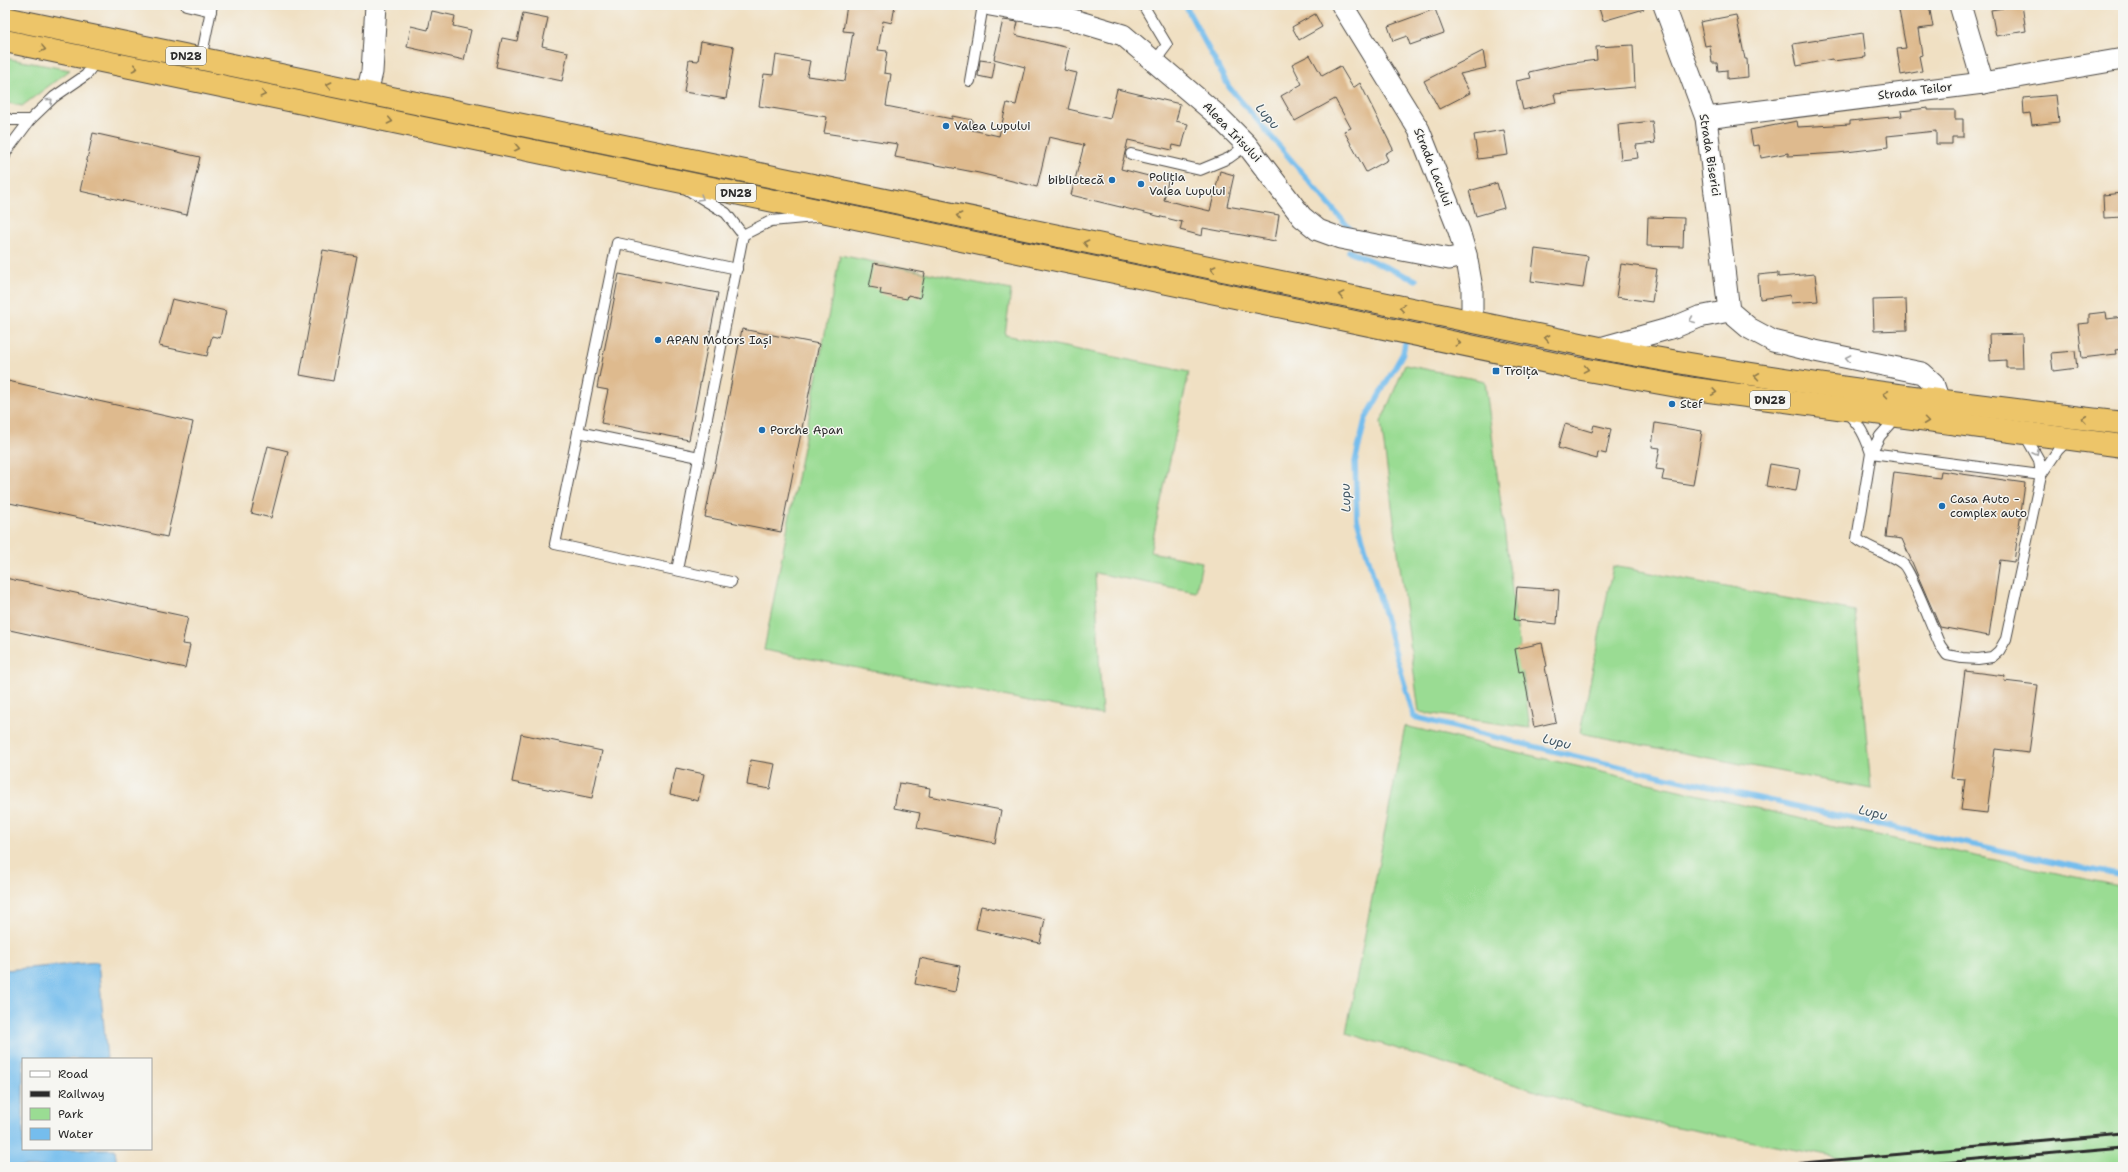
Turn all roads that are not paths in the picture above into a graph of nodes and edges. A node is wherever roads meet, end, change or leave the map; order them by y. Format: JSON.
{"nodes":[{"id":1,"x":186,"y":5,"type":"edge"},
{"id":2,"x":376,"y":5,"type":"edge"},
{"id":3,"x":983,"y":5,"type":"edge"},
{"id":4,"x":990,"y":5,"type":"edge"},
{"id":5,"x":1143,"y":5,"type":"edge"},
{"id":6,"x":1342,"y":5,"type":"edge"},
{"id":7,"x":1664,"y":5,"type":"edge"},
{"id":8,"x":1960,"y":5,"type":"edge"},
{"id":9,"x":212,"y":8,"type":"edge"},
{"id":10,"x":5,"y":18,"type":"edge"},
{"id":11,"x":5,"y":27,"type":"edge"},
{"id":12,"x":77,"y":32,"type":"junction"},
{"id":13,"x":5,"y":41,"type":"edge"},
{"id":14,"x":201,"y":59,"type":"junction"},
{"id":15,"x":2123,"y":59,"type":"edge"},
{"id":16,"x":97,"y":60,"type":"junction"},
{"id":17,"x":1156,"y":61,"type":"junction"},
{"id":18,"x":970,"y":81,"type":"dead end"},
{"id":19,"x":1983,"y":82,"type":"junction"},
{"id":20,"x":367,"y":93,"type":"junction"},
{"id":21,"x":5,"y":117,"type":"edge"},
{"id":22,"x":1706,"y":118,"type":"junction"},
{"id":23,"x":30,"y":120,"type":"junction"},
{"id":24,"x":1247,"y":146,"type":"junction"},
{"id":25,"x":5,"y":152,"type":"edge"},
{"id":26,"x":1131,"y":154,"type":"dead end"},
{"id":27,"x":667,"y":178,"type":"junction"},
{"id":28,"x":839,"y":214,"type":"junction"},
{"id":29,"x":743,"y":235,"type":"junction"},
{"id":30,"x":1466,"y":255,"type":"junction"},
{"id":31,"x":737,"y":269,"type":"junction"},
{"id":32,"x":1729,"y":311,"type":"junction"},
{"id":33,"x":1472,"y":322,"type":"junction"},
{"id":34,"x":1600,"y":348,"type":"junction"},
{"id":35,"x":1939,"y":401,"type":"junction"},
{"id":36,"x":1843,"y":410,"type":"junction"},
{"id":37,"x":1897,"y":417,"type":"junction"},
{"id":38,"x":2123,"y":423,"type":"edge"},
{"id":39,"x":578,"y":432,"type":"junction"},
{"id":40,"x":2024,"y":433,"type":"junction"},
{"id":41,"x":2069,"y":439,"type":"junction"},
{"id":42,"x":2123,"y":446,"type":"edge"},
{"id":43,"x":1871,"y":453,"type":"junction"},
{"id":44,"x":699,"y":457,"type":"junction"},
{"id":45,"x":2041,"y":475,"type":"junction"},
{"id":46,"x":677,"y":570,"type":"junction"},
{"id":47,"x":731,"y":582,"type":"dead end"}],
"edges":[{"from":1,"to":9,"type":"lane"},
{"from":2,"to":20,"type":"street"},
{"from":3,"to":18,"type":"lane"},
{"from":4,"to":17,"type":"street","name":"Aleea Irisului"},
{"from":5,"to":17,"type":"lane"},
{"from":6,"to":30,"type":"street","name":"Strada Lacului"},
{"from":7,"to":22,"type":"street","name":"Strada Biserici"},
{"from":8,"to":19,"type":"street"},
{"from":9,"to":14,"type":"lane"},
{"from":10,"to":12,"type":"highway","number":"DN28"},
{"from":11,"to":12,"type":"lane"},
{"from":12,"to":14,"type":"highway","number":"DN28"},
{"from":13,"to":16,"type":"highway","number":"DN28","one_way":true},
{"from":20,"to":14,"type":"highway","number":"DN28","one_way":true},
{"from":15,"to":19,"type":"street","name":"Strada Teilor"},
{"from":23,"to":16,"type":"lane","one_way":true},
{"from":16,"to":27,"type":"highway","number":"DN28","one_way":true},
{"from":17,"to":24,"type":"street","name":"Aleea Irisului"},
{"from":19,"to":22,"type":"street","name":"Strada Teilor"},
{"from":33,"to":20,"type":"highway","number":"DN28","one_way":true},
{"from":21,"to":23,"type":"lane"},
{"from":22,"to":32,"type":"street","name":"Strada Biserici"},
{"from":23,"to":25,"type":"lane"},
{"from":24,"to":26,"type":"lane"},
{"from":24,"to":30,"type":"street","name":"Aleea Irisului"},
{"from":27,"to":28,"type":"highway","number":"DN28"},
{"from":27,"to":29,"type":"lane","one_way":true},
{"from":28,"to":29,"type":"lane"},
{"from":28,"to":36,"type":"highway","number":"DN28","one_way":true},
{"from":29,"to":31,"type":"lane"},
{"from":30,"to":33,"type":"street","name":"Strada Lacului"},
{"from":31,"to":39,"type":"lane"},
{"from":31,"to":44,"type":"lane"},
{"from":32,"to":34,"type":"street","one_way":true},
{"from":35,"to":32,"type":"street","one_way":true},
{"from":34,"to":33,"type":"highway","number":"DN28","one_way":true},
{"from":35,"to":34,"type":"highway","number":"DN28","one_way":true},
{"from":38,"to":35,"type":"highway","number":"DN28","one_way":true},
{"from":36,"to":37,"type":"highway","number":"DN28"},
{"from":36,"to":43,"type":"lane"},
{"from":37,"to":40,"type":"highway","number":"DN28","one_way":true},
{"from":37,"to":43,"type":"lane"},
{"from":39,"to":44,"type":"lane"},
{"from":39,"to":46,"type":"lane"},
{"from":40,"to":41,"type":"highway","number":"DN28"},
{"from":40,"to":45,"type":"lane","one_way":true},
{"from":41,"to":42,"type":"highway","number":"DN28"},
{"from":41,"to":45,"type":"lane"},
{"from":43,"to":45,"type":"lane"},
{"from":43,"to":45,"type":"lane"},
{"from":44,"to":46,"type":"lane"},
{"from":46,"to":47,"type":"lane"}]}
